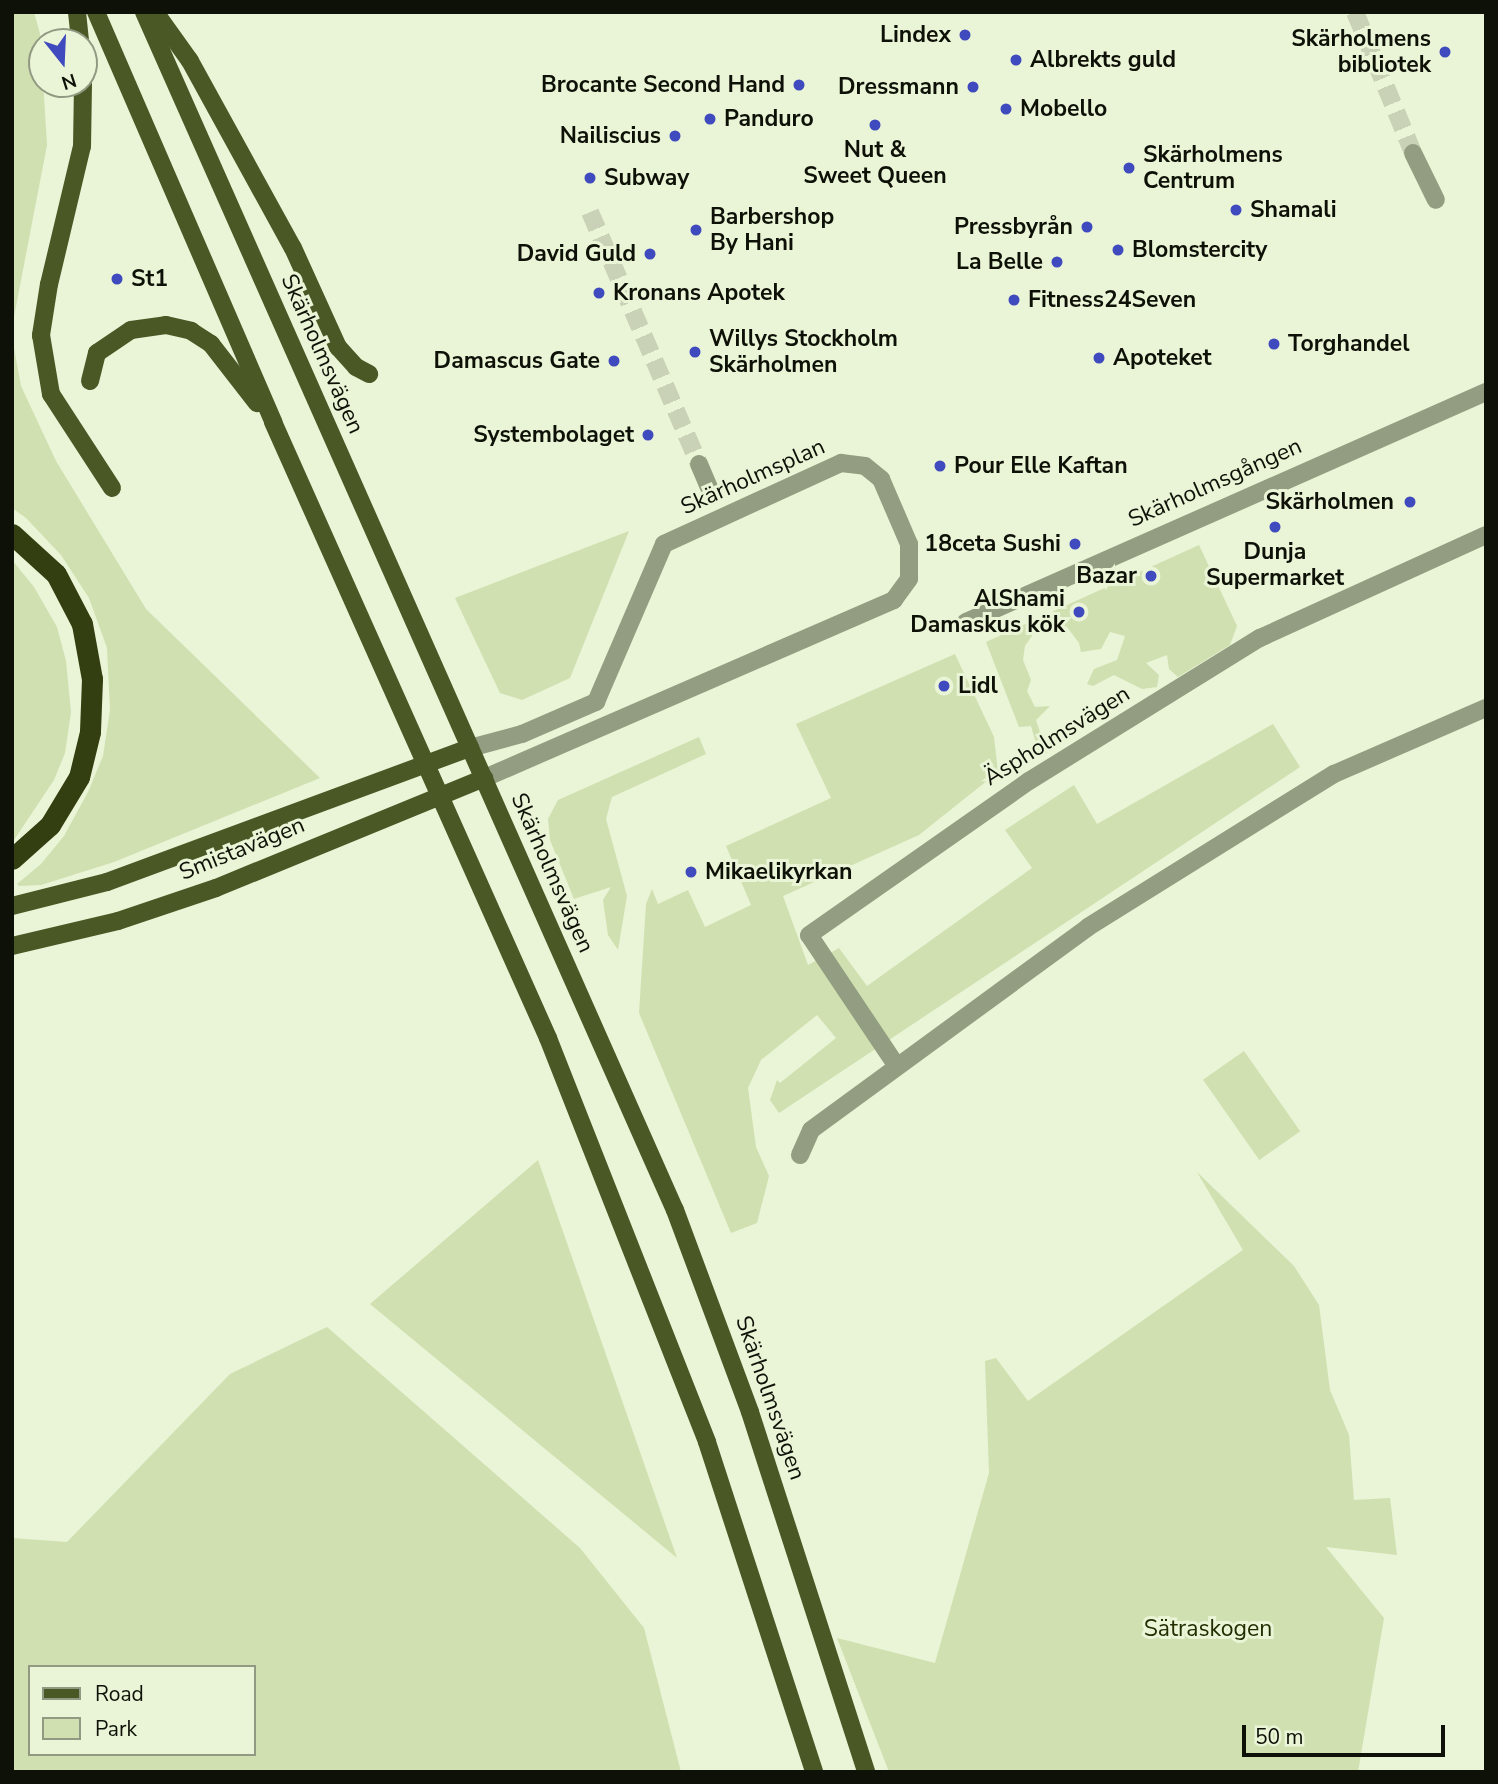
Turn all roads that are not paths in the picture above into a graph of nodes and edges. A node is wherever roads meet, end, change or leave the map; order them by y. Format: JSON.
{"nodes":[{"id":1,"x":96,"y":12,"type":"edge"},
{"id":2,"x":144,"y":12,"type":"edge"},
{"id":3,"x":155,"y":12,"type":"edge"},
{"id":4,"x":83,"y":98,"type":"edge"},
{"id":5,"x":1413,"y":153,"type":"tunnel mouth"},
{"id":6,"x":1436,"y":200,"type":"dead end"},
{"id":7,"x":369,"y":374,"type":"dead end"},
{"id":8,"x":90,"y":381,"type":"dead end"},
{"id":9,"x":1486,"y":392,"type":"edge"},
{"id":10,"x":272,"y":422,"type":"junction"},
{"id":11,"x":699,"y":464,"type":"tunnel mouth"},
{"id":12,"x":709,"y":486,"type":"dead end"},
{"id":13,"x":112,"y":488,"type":"dead end"},
{"id":14,"x":12,"y":534,"type":"edge"},
{"id":15,"x":1486,"y":535,"type":"edge"},
{"id":16,"x":966,"y":622,"type":"dead end"},
{"id":17,"x":1486,"y":708,"type":"edge"},
{"id":18,"x":470,"y":748,"type":"junction"},
{"id":19,"x":427,"y":763,"type":"junction"},
{"id":20,"x":484,"y":778,"type":"junction"},
{"id":21,"x":442,"y":795,"type":"junction"},
{"id":22,"x":12,"y":859,"type":"edge"},
{"id":23,"x":12,"y":906,"type":"edge"},
{"id":24,"x":12,"y":946,"type":"edge"},
{"id":25,"x":896,"y":1065,"type":"junction"},
{"id":26,"x":800,"y":1155,"type":"dead end"},
{"id":27,"x":814,"y":1772,"type":"edge"},
{"id":28,"x":866,"y":1772,"type":"edge"}],
"edges":[{"from":1,"to":10,"type":"main road"},
{"from":2,"to":18,"type":"main road","name":"Skärholmsvägen"},
{"from":3,"to":7,"type":"main road"},
{"from":4,"to":13,"type":"main road"},
{"from":5,"to":6,"type":"street"},
{"from":8,"to":10,"type":"main road"},
{"from":9,"to":16,"type":"street","name":"Skärholmsgången"},
{"from":10,"to":19,"type":"main road"},
{"from":11,"to":12,"type":"street"},
{"from":14,"to":22,"type":"highway"},
{"from":15,"to":25,"type":"street","name":"Äspholmsvägen"},
{"from":17,"to":25,"type":"street"},
{"from":18,"to":19,"type":"main road","name":"Smistavägen"},
{"from":18,"to":20,"type":"main road","name":"Skärholmsvägen"},
{"from":18,"to":20,"type":"street","name":"Skärholmsplan"},
{"from":19,"to":21,"type":"main road"},
{"from":19,"to":23,"type":"main road","name":"Smistavägen"},
{"from":20,"to":21,"type":"main road","name":"Smistavägen"},
{"from":20,"to":28,"type":"main road","name":"Skärholmsvägen"},
{"from":21,"to":24,"type":"main road","name":"Smistavägen"},
{"from":21,"to":27,"type":"main road"},
{"from":25,"to":26,"type":"street"}]}
